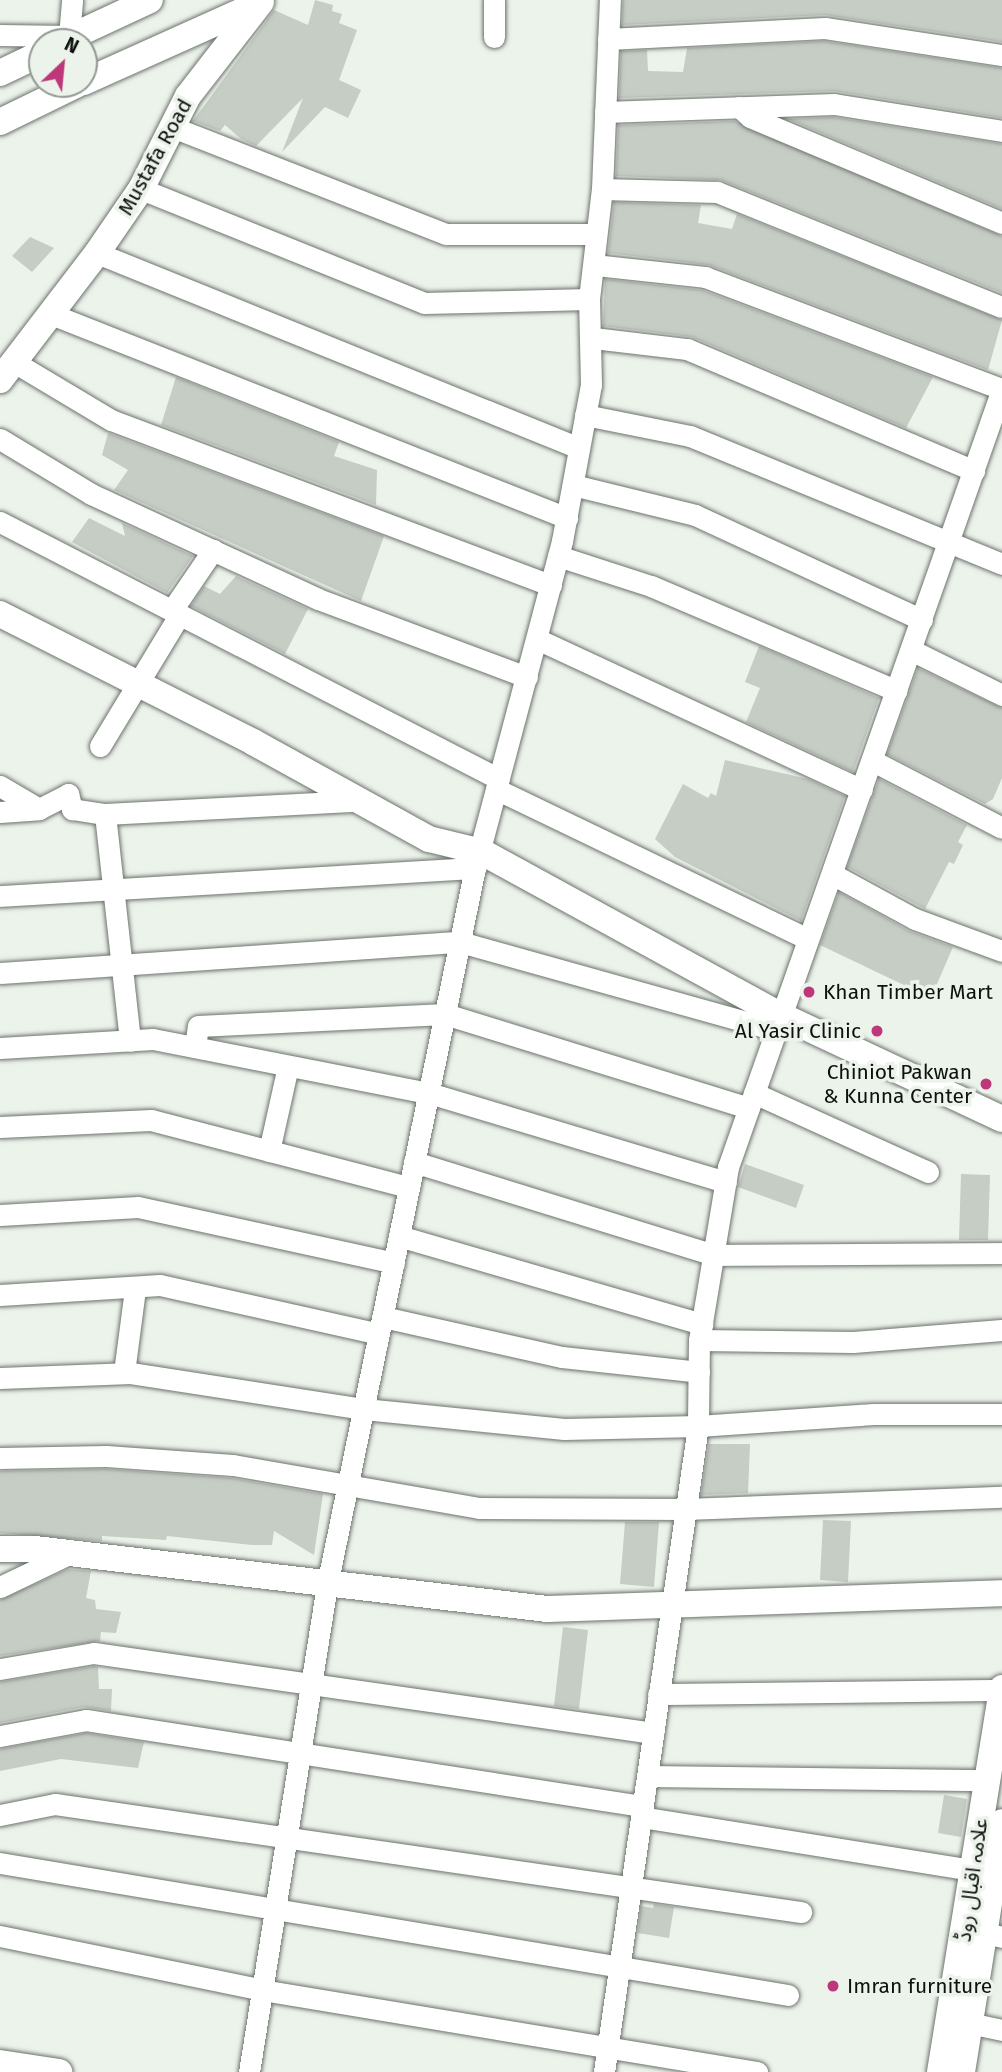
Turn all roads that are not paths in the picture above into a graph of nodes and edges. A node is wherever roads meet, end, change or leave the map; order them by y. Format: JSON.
{"nodes":[{"id":1,"x":72,"y":0,"type":"edge"},
{"id":2,"x":150,"y":0,"type":"edge"},
{"id":3,"x":494,"y":0,"type":"edge"},
{"id":4,"x":610,"y":0,"type":"edge"},
{"id":5,"x":265,"y":1,"type":"edge"},
{"id":6,"x":66,"y":28,"type":"edge"},
{"id":7,"x":88,"y":28,"type":"edge"},
{"id":8,"x":0,"y":35,"type":"edge"},
{"id":9,"x":28,"y":37,"type":"edge"},
{"id":10,"x":494,"y":37,"type":"dead end"},
{"id":11,"x":608,"y":39,"type":"junction"},
{"id":12,"x":1002,"y":55,"type":"edge"},
{"id":13,"x":28,"y":60,"type":"edge"},
{"id":14,"x":0,"y":73,"type":"edge"},
{"id":15,"x":98,"y":76,"type":"edge"},
{"id":16,"x":49,"y":98,"type":"edge"},
{"id":17,"x":738,"y":107,"type":"junction"},
{"id":18,"x":605,"y":112,"type":"junction"},
{"id":19,"x":0,"y":122,"type":"edge"},
{"id":20,"x":170,"y":126,"type":"junction"},
{"id":21,"x":1002,"y":131,"type":"edge"},
{"id":22,"x":141,"y":189,"type":"junction"},
{"id":23,"x":602,"y":189,"type":"junction"},
{"id":24,"x":1002,"y":223,"type":"edge"},
{"id":25,"x":596,"y":234,"type":"junction"},
{"id":26,"x":97,"y":253,"type":"junction"},
{"id":27,"x":595,"y":265,"type":"junction"},
{"id":28,"x":589,"y":299,"type":"junction"},
{"id":29,"x":1002,"y":307,"type":"edge"},
{"id":30,"x":51,"y":314,"type":"junction"},
{"id":31,"x":593,"y":338,"type":"junction"},
{"id":32,"x":7,"y":371,"type":"edge"},
{"id":33,"x":585,"y":415,"type":"junction"},
{"id":34,"x":997,"y":424,"type":"edge"},
{"id":35,"x":0,"y":439,"type":"edge"},
{"id":36,"x":579,"y":448,"type":"junction"},
{"id":37,"x":974,"y":471,"type":"junction"},
{"id":38,"x":573,"y":485,"type":"junction"},
{"id":39,"x":566,"y":518,"type":"junction"},
{"id":40,"x":0,"y":522,"type":"edge"},
{"id":41,"x":949,"y":541,"type":"junction"},
{"id":42,"x":213,"y":550,"type":"junction"},
{"id":43,"x":558,"y":556,"type":"junction"},
{"id":44,"x":1002,"y":564,"type":"edge"},
{"id":45,"x":551,"y":585,"type":"junction"},
{"id":46,"x":176,"y":612,"type":"junction"},
{"id":47,"x":0,"y":614,"type":"edge"},
{"id":48,"x":922,"y":620,"type":"junction"},
{"id":49,"x":537,"y":639,"type":"junction"},
{"id":50,"x":911,"y":650,"type":"junction"},
{"id":51,"x":527,"y":677,"type":"junction"},
{"id":52,"x":140,"y":684,"type":"junction"},
{"id":53,"x":897,"y":691,"type":"junction"},
{"id":54,"x":1002,"y":695,"type":"edge"},
{"id":55,"x":100,"y":746,"type":"dead end"},
{"id":56,"x":873,"y":761,"type":"junction"},
{"id":57,"x":498,"y":784,"type":"junction"},
{"id":58,"x":0,"y":786,"type":"edge"},
{"id":59,"x":862,"y":790,"type":"junction"},
{"id":60,"x":356,"y":801,"type":"junction"},
{"id":61,"x":39,"y":809,"type":"junction"},
{"id":62,"x":0,"y":812,"type":"edge"},
{"id":63,"x":105,"y":814,"type":"junction"},
{"id":64,"x":1002,"y":828,"type":"edge"},
{"id":65,"x":479,"y":860,"type":"junction"},
{"id":66,"x":832,"y":874,"type":"junction"},
{"id":67,"x":113,"y":890,"type":"junction"},
{"id":68,"x":0,"y":896,"type":"edge"},
{"id":69,"x":808,"y":939,"type":"junction"},
{"id":70,"x":460,"y":942,"type":"junction"},
{"id":71,"x":1002,"y":950,"type":"edge"},
{"id":72,"x":121,"y":965,"type":"junction"},
{"id":73,"x":0,"y":973,"type":"edge"},
{"id":74,"x":445,"y":1014,"type":"junction"},
{"id":75,"x":778,"y":1023,"type":"junction"},
{"id":76,"x":130,"y":1041,"type":"junction"},
{"id":77,"x":195,"y":1047,"type":"junction"},
{"id":78,"x":0,"y":1048,"type":"edge"},
{"id":79,"x":288,"y":1066,"type":"junction"},
{"id":80,"x":429,"y":1093,"type":"junction"},
{"id":81,"x":751,"y":1101,"type":"junction"},
{"id":82,"x":1002,"y":1119,"type":"edge"},
{"id":83,"x":0,"y":1127,"type":"edge"},
{"id":84,"x":269,"y":1151,"type":"junction"},
{"id":85,"x":414,"y":1162,"type":"junction"},
{"id":86,"x":928,"y":1172,"type":"dead end"},
{"id":87,"x":726,"y":1182,"type":"junction"},
{"id":88,"x":409,"y":1187,"type":"junction"},
{"id":89,"x":0,"y":1215,"type":"edge"},
{"id":90,"x":399,"y":1236,"type":"junction"},
{"id":91,"x":1002,"y":1253,"type":"edge"},
{"id":92,"x":714,"y":1255,"type":"junction"},
{"id":93,"x":394,"y":1263,"type":"junction"},
{"id":94,"x":135,"y":1289,"type":"junction"},
{"id":95,"x":0,"y":1295,"type":"edge"},
{"id":96,"x":381,"y":1326,"type":"junction"},
{"id":97,"x":1002,"y":1330,"type":"edge"},
{"id":98,"x":701,"y":1332,"type":"junction"},
{"id":99,"x":699,"y":1372,"type":"junction"},
{"id":100,"x":131,"y":1373,"type":"junction"},
{"id":101,"x":0,"y":1378,"type":"edge"},
{"id":102,"x":364,"y":1409,"type":"junction"},
{"id":103,"x":1002,"y":1414,"type":"edge"},
{"id":104,"x":698,"y":1426,"type":"junction"},
{"id":105,"x":0,"y":1458,"type":"edge"},
{"id":106,"x":348,"y":1488,"type":"junction"},
{"id":107,"x":1002,"y":1497,"type":"edge"},
{"id":108,"x":685,"y":1509,"type":"junction"},
{"id":109,"x":0,"y":1549,"type":"edge"},
{"id":110,"x":71,"y":1553,"type":"junction"},
{"id":111,"x":327,"y":1585,"type":"junction"},
{"id":112,"x":0,"y":1587,"type":"edge"},
{"id":113,"x":1002,"y":1593,"type":"edge"},
{"id":114,"x":671,"y":1606,"type":"junction"},
{"id":115,"x":0,"y":1669,"type":"edge"},
{"id":116,"x":311,"y":1684,"type":"junction"},
{"id":117,"x":1002,"y":1689,"type":"edge"},
{"id":118,"x":658,"y":1694,"type":"junction"},
{"id":119,"x":653,"y":1733,"type":"junction"},
{"id":120,"x":0,"y":1736,"type":"edge"},
{"id":121,"x":300,"y":1755,"type":"junction"},
{"id":122,"x":647,"y":1776,"type":"junction"},
{"id":123,"x":987,"y":1780,"type":"junction"},
{"id":124,"x":642,"y":1811,"type":"junction"},
{"id":125,"x":0,"y":1815,"type":"edge"},
{"id":126,"x":287,"y":1835,"type":"junction"},
{"id":127,"x":1001,"y":1839,"type":"edge"},
{"id":128,"x":0,"y":1863,"type":"edge"},
{"id":129,"x":973,"y":1870,"type":"junction"},
{"id":130,"x":631,"y":1887,"type":"junction"},
{"id":131,"x":275,"y":1911,"type":"junction"},
{"id":132,"x":801,"y":1912,"type":"dead end"},
{"id":133,"x":993,"y":1935,"type":"edge"},
{"id":134,"x":0,"y":1936,"type":"edge"},
{"id":135,"x":619,"y":1967,"type":"junction"},
{"id":136,"x":262,"y":1990,"type":"junction"},
{"id":137,"x":788,"y":1995,"type":"dead end"},
{"id":138,"x":970,"y":2023,"type":"junction"},
{"id":139,"x":1002,"y":2030,"type":"edge"},
{"id":140,"x":608,"y":2046,"type":"junction"},
{"id":141,"x":0,"y":2063,"type":"edge"},
{"id":142,"x":59,"y":2072,"type":"edge"},
{"id":143,"x":249,"y":2072,"type":"edge"},
{"id":144,"x":604,"y":2072,"type":"edge"},
{"id":145,"x":757,"y":2072,"type":"edge"},
{"id":146,"x":940,"y":2072,"type":"edge"},
{"id":147,"x":962,"y":2072,"type":"edge"}],
"edges":[{"from":1,"to":6,"type":"street"},
{"from":2,"to":7,"type":"street"},
{"from":3,"to":10,"type":"street"},
{"from":4,"to":11,"type":"street"},
{"from":5,"to":15,"type":"street"},
{"from":5,"to":20,"type":"street","name":"Mustafa Road"},
{"from":8,"to":9,"type":"street"},
{"from":11,"to":12,"type":"street"},
{"from":11,"to":18,"type":"street"},
{"from":13,"to":14,"type":"street"},
{"from":16,"to":19,"type":"street"},
{"from":17,"to":18,"type":"street"},
{"from":17,"to":21,"type":"street"},
{"from":17,"to":24,"type":"street"},
{"from":18,"to":23,"type":"street"},
{"from":20,"to":22,"type":"street","name":"Mustafa Road"},
{"from":20,"to":25,"type":"street"},
{"from":22,"to":26,"type":"street","name":"Mustafa Road"},
{"from":22,"to":28,"type":"street"},
{"from":23,"to":25,"type":"street"},
{"from":23,"to":29,"type":"street"},
{"from":25,"to":27,"type":"street"},
{"from":26,"to":30,"type":"street","name":"Mustafa Road"},
{"from":26,"to":36,"type":"street"},
{"from":27,"to":28,"type":"street"},
{"from":27,"to":34,"type":"street"},
{"from":28,"to":31,"type":"street"},
{"from":30,"to":32,"type":"street","name":"Mustafa Road"},
{"from":30,"to":39,"type":"street"},
{"from":31,"to":33,"type":"street"},
{"from":31,"to":37,"type":"street"},
{"from":32,"to":45,"type":"street"},
{"from":33,"to":36,"type":"street"},
{"from":33,"to":41,"type":"street"},
{"from":34,"to":37,"type":"street"},
{"from":35,"to":42,"type":"street"},
{"from":36,"to":38,"type":"street"},
{"from":37,"to":41,"type":"street"},
{"from":38,"to":39,"type":"street"},
{"from":38,"to":48,"type":"street"},
{"from":39,"to":43,"type":"street"},
{"from":40,"to":46,"type":"street"},
{"from":41,"to":44,"type":"street"},
{"from":41,"to":48,"type":"street"},
{"from":42,"to":46,"type":"street"},
{"from":42,"to":51,"type":"street"},
{"from":43,"to":45,"type":"street"},
{"from":43,"to":53,"type":"street"},
{"from":45,"to":49,"type":"street"},
{"from":46,"to":52,"type":"street"},
{"from":46,"to":57,"type":"street"},
{"from":47,"to":52,"type":"street"},
{"from":48,"to":50,"type":"street"},
{"from":49,"to":51,"type":"street"},
{"from":49,"to":59,"type":"street"},
{"from":50,"to":53,"type":"street"},
{"from":50,"to":54,"type":"street"},
{"from":51,"to":57,"type":"street"},
{"from":52,"to":55,"type":"street"},
{"from":52,"to":60,"type":"street"},
{"from":53,"to":56,"type":"street"},
{"from":56,"to":59,"type":"street"},
{"from":56,"to":64,"type":"street"},
{"from":57,"to":65,"type":"street"},
{"from":57,"to":69,"type":"street"},
{"from":58,"to":61,"type":"street"},
{"from":59,"to":66,"type":"street"},
{"from":60,"to":63,"type":"street"},
{"from":60,"to":65,"type":"street"},
{"from":61,"to":62,"type":"street"},
{"from":61,"to":63,"type":"street"},
{"from":63,"to":67,"type":"street"},
{"from":65,"to":67,"type":"street"},
{"from":65,"to":70,"type":"street"},
{"from":65,"to":75,"type":"street"},
{"from":66,"to":69,"type":"street"},
{"from":66,"to":71,"type":"street"},
{"from":67,"to":68,"type":"street"},
{"from":67,"to":72,"type":"street"},
{"from":69,"to":75,"type":"street"},
{"from":70,"to":72,"type":"street"},
{"from":70,"to":74,"type":"street"},
{"from":70,"to":75,"type":"street"},
{"from":72,"to":73,"type":"street"},
{"from":72,"to":76,"type":"street"},
{"from":74,"to":77,"type":"street"},
{"from":74,"to":80,"type":"street"},
{"from":74,"to":81,"type":"street"},
{"from":75,"to":81,"type":"street"},
{"from":75,"to":82,"type":"street"},
{"from":76,"to":77,"type":"street"},
{"from":76,"to":78,"type":"street"},
{"from":77,"to":79,"type":"street"},
{"from":79,"to":80,"type":"street"},
{"from":79,"to":84,"type":"street"},
{"from":80,"to":85,"type":"street"},
{"from":80,"to":87,"type":"street"},
{"from":81,"to":86,"type":"street"},
{"from":81,"to":87,"type":"street"},
{"from":83,"to":84,"type":"street"},
{"from":84,"to":88,"type":"street"},
{"from":85,"to":88,"type":"street"},
{"from":85,"to":92,"type":"street"},
{"from":87,"to":92,"type":"street"},
{"from":88,"to":90,"type":"street"},
{"from":89,"to":93,"type":"street"},
{"from":90,"to":93,"type":"street"},
{"from":90,"to":98,"type":"street"},
{"from":91,"to":92,"type":"street"},
{"from":92,"to":98,"type":"street"},
{"from":93,"to":96,"type":"street"},
{"from":94,"to":95,"type":"street"},
{"from":94,"to":96,"type":"street"},
{"from":94,"to":100,"type":"street"},
{"from":96,"to":99,"type":"street"},
{"from":96,"to":102,"type":"street"},
{"from":97,"to":98,"type":"street"},
{"from":98,"to":99,"type":"street"},
{"from":99,"to":104,"type":"street"},
{"from":100,"to":101,"type":"street"},
{"from":100,"to":102,"type":"street"},
{"from":102,"to":104,"type":"street"},
{"from":102,"to":106,"type":"street"},
{"from":103,"to":104,"type":"street"},
{"from":104,"to":108,"type":"street"},
{"from":105,"to":106,"type":"street"},
{"from":106,"to":108,"type":"street"},
{"from":106,"to":111,"type":"street"},
{"from":107,"to":108,"type":"street"},
{"from":108,"to":114,"type":"street"},
{"from":109,"to":110,"type":"street"},
{"from":110,"to":111,"type":"street"},
{"from":110,"to":112,"type":"street"},
{"from":111,"to":114,"type":"street"},
{"from":111,"to":116,"type":"street"},
{"from":113,"to":114,"type":"street"},
{"from":114,"to":118,"type":"street"},
{"from":115,"to":116,"type":"street"},
{"from":116,"to":119,"type":"street"},
{"from":116,"to":121,"type":"street"},
{"from":117,"to":118,"type":"street"},
{"from":117,"to":123,"type":"street","name":"علامہ اقبال روڈ"},
{"from":118,"to":119,"type":"street"},
{"from":119,"to":122,"type":"street"},
{"from":120,"to":121,"type":"street"},
{"from":121,"to":124,"type":"street"},
{"from":121,"to":126,"type":"street"},
{"from":122,"to":123,"type":"street"},
{"from":122,"to":124,"type":"street"},
{"from":123,"to":129,"type":"street","name":"علامہ اقبال روڈ"},
{"from":124,"to":129,"type":"street"},
{"from":124,"to":130,"type":"street"},
{"from":125,"to":126,"type":"street"},
{"from":126,"to":130,"type":"street"},
{"from":126,"to":131,"type":"street"},
{"from":127,"to":133,"type":"street","name":"علامہ اقبال روڈ"},
{"from":128,"to":131,"type":"street"},
{"from":129,"to":146,"type":"street","name":"علامہ اقبال روڈ"},
{"from":130,"to":132,"type":"street"},
{"from":130,"to":135,"type":"street"},
{"from":131,"to":135,"type":"street"},
{"from":131,"to":136,"type":"street"},
{"from":133,"to":138,"type":"street","name":"علامہ اقبال روڈ"},
{"from":134,"to":136,"type":"street"},
{"from":135,"to":137,"type":"street"},
{"from":135,"to":140,"type":"street"},
{"from":136,"to":140,"type":"street"},
{"from":136,"to":143,"type":"street"},
{"from":138,"to":139,"type":"street"},
{"from":138,"to":147,"type":"street","name":"علامہ اقبال روڈ"},
{"from":140,"to":144,"type":"street"},
{"from":140,"to":145,"type":"street"},
{"from":141,"to":142,"type":"street"}]}
